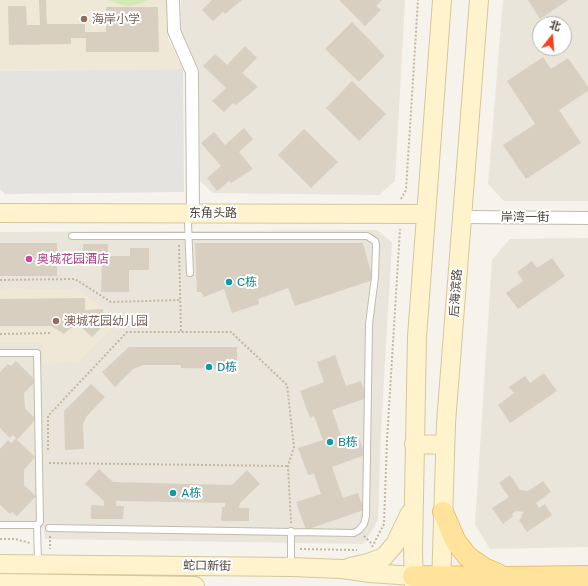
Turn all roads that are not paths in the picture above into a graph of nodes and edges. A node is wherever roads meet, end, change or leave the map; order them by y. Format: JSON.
{"nodes":[{"id":1,"x":173,"y":0,"type":"edge"},
{"id":2,"x":442,"y":0,"type":"edge"},
{"id":3,"x":479,"y":0,"type":"edge"},
{"id":4,"x":0,"y":213,"type":"edge"},
{"id":5,"x":192,"y":213,"type":"junction"},
{"id":6,"x":426,"y":214,"type":"junction"},
{"id":7,"x":462,"y":217,"type":"junction"},
{"id":8,"x":588,"y":218,"type":"edge"},
{"id":9,"x":189,"y":235,"type":"junction"},
{"id":10,"x":72,"y":236,"type":"dead end"},
{"id":11,"x":190,"y":273,"type":"dead end"},
{"id":12,"x":0,"y":353,"type":"edge"},
{"id":13,"x":414,"y":444,"type":"junction"},
{"id":14,"x":445,"y":445,"type":"junction"},
{"id":15,"x":414,"y":505,"type":"junction"},
{"id":16,"x":443,"y":512,"type":"junction"},
{"id":17,"x":0,"y":525,"type":"edge"},
{"id":18,"x":37,"y":526,"type":"junction"},
{"id":19,"x":49,"y":528,"type":"road end"},
{"id":20,"x":291,"y":532,"type":"junction"},
{"id":21,"x":0,"y":564,"type":"edge"},
{"id":22,"x":38,"y":564,"type":"junction"},
{"id":23,"x":291,"y":567,"type":"junction"},
{"id":24,"x":342,"y":569,"type":"junction"},
{"id":25,"x":588,"y":576,"type":"edge"},
{"id":26,"x":508,"y":577,"type":"junction"},
{"id":27,"x":414,"y":581,"type":"edge"},
{"id":28,"x":441,"y":581,"type":"edge"},
{"id":29,"x":0,"y":583,"type":"edge"},
{"id":30,"x":195,"y":586,"type":"edge"}],
"edges":[{"from":1,"to":5,"type":"street"},
{"from":2,"to":6,"type":"main road"},
{"from":3,"to":7,"type":"main road","name":"后海滨路"},
{"from":4,"to":5,"type":"main road","name":"东角头路"},
{"from":5,"to":6,"type":"main road","name":"东角头路"},
{"from":5,"to":9,"type":"lane"},
{"from":6,"to":13,"type":"main road"},
{"from":7,"to":8,"type":"street","name":"岸湾一街"},
{"from":7,"to":14,"type":"main road","name":"后海滨路"},
{"from":9,"to":10,"type":"lane"},
{"from":9,"to":11,"type":"lane"},
{"from":9,"to":20,"type":"lane"},
{"from":12,"to":18,"type":"lane"},
{"from":13,"to":14,"type":"main road"},
{"from":13,"to":15,"type":"main road"},
{"from":14,"to":16,"type":"main road","name":"后海滨路"},
{"from":15,"to":24,"type":"main road"},
{"from":15,"to":27,"type":"main road"},
{"from":16,"to":26,"type":"main road"},
{"from":16,"to":28,"type":"main road","name":"后海滨路"},
{"from":17,"to":18,"type":"lane"},
{"from":18,"to":22,"type":"lane"},
{"from":19,"to":20,"type":"lane"},
{"from":20,"to":23,"type":"lane"},
{"from":21,"to":22,"type":"main road","name":"蛇口新街"},
{"from":22,"to":23,"type":"main road","name":"蛇口新街"},
{"from":23,"to":24,"type":"main road","name":"蛇口新街"},
{"from":24,"to":27,"type":"main road","name":"蛇口新街"},
{"from":25,"to":26,"type":"main road"},
{"from":26,"to":28,"type":"main road"},
{"from":27,"to":28,"type":"main road"},
{"from":29,"to":30,"type":"main road","name":"蛇口新街"}]}
